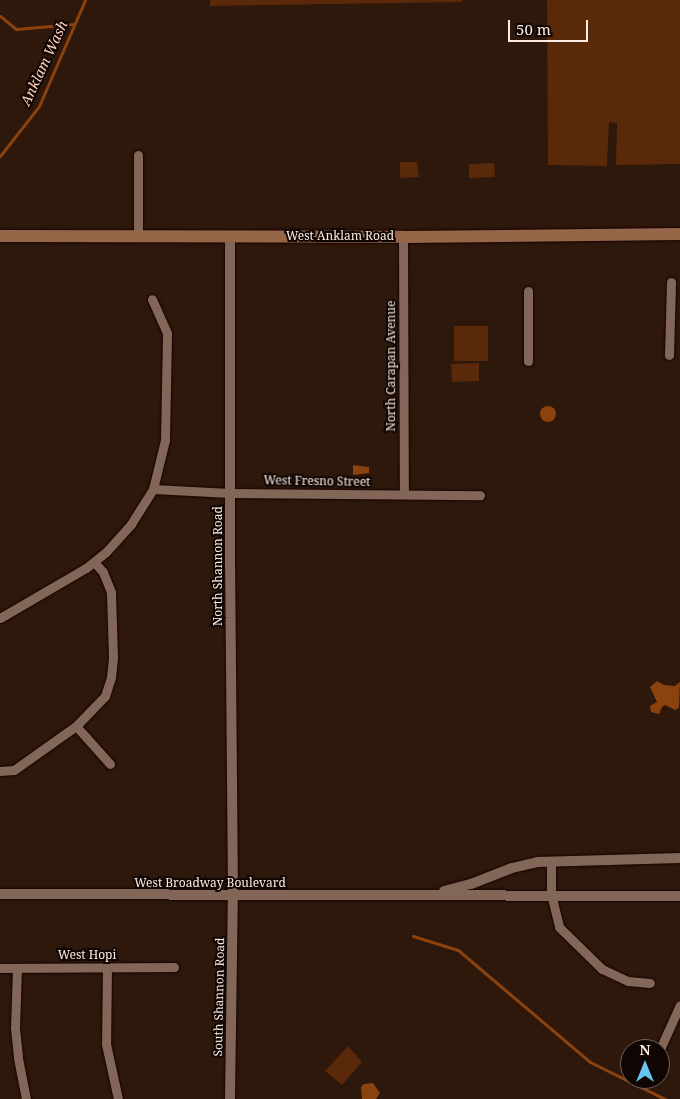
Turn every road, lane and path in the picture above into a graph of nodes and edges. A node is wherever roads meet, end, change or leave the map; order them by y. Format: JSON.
{"nodes":[{"id":1,"x":138,"y":155,"type":"dead end"},
{"id":2,"x":680,"y":234,"type":"edge"},
{"id":3,"x":0,"y":236,"type":"edge"},
{"id":4,"x":138,"y":236,"type":"junction"},
{"id":5,"x":230,"y":236,"type":"junction"},
{"id":6,"x":404,"y":237,"type":"junction"},
{"id":7,"x":670,"y":282,"type":"dead end"},
{"id":8,"x":528,"y":291,"type":"dead end"},
{"id":9,"x":152,"y":299,"type":"dead end"},
{"id":10,"x":669,"y":355,"type":"dead end"},
{"id":11,"x":528,"y":361,"type":"dead end"},
{"id":12,"x":153,"y":488,"type":"junction"},
{"id":13,"x":230,"y":493,"type":"junction"},
{"id":14,"x":404,"y":494,"type":"junction"},
{"id":15,"x":480,"y":495,"type":"dead end"},
{"id":16,"x":94,"y":562,"type":"junction"},
{"id":17,"x":0,"y":618,"type":"edge"},
{"id":18,"x":76,"y":726,"type":"junction"},
{"id":19,"x":110,"y":764,"type":"dead end"},
{"id":20,"x":0,"y":771,"type":"edge"},
{"id":21,"x":680,"y":858,"type":"edge"},
{"id":22,"x":551,"y":861,"type":"junction"},
{"id":23,"x":0,"y":894,"type":"edge"},
{"id":24,"x":551,"y":894,"type":"junction"},
{"id":25,"x":233,"y":895,"type":"junction"},
{"id":26,"x":421,"y":895,"type":"junction"},
{"id":27,"x":680,"y":896,"type":"edge"},
{"id":28,"x":106,"y":967,"type":"junction"},
{"id":29,"x":174,"y":967,"type":"dead end"},
{"id":30,"x":0,"y":968,"type":"edge"},
{"id":31,"x":17,"y":968,"type":"junction"},
{"id":32,"x":650,"y":983,"type":"dead end"},
{"id":33,"x":680,"y":1005,"type":"edge"},
{"id":34,"x":665,"y":1039,"type":"edge"},
{"id":35,"x":26,"y":1099,"type":"edge"},
{"id":36,"x":118,"y":1099,"type":"edge"},
{"id":37,"x":230,"y":1099,"type":"edge"}],
"edges":[{"from":1,"to":4,"type":"street"},
{"from":2,"to":6,"type":"main road","name":"West Anklam Road"},
{"from":3,"to":4,"type":"main road","name":"West Anklam Road"},
{"from":4,"to":5,"type":"main road","name":"West Anklam Road"},
{"from":5,"to":6,"type":"main road","name":"West Anklam Road"},
{"from":5,"to":13,"type":"street","name":"North Shannon Road"},
{"from":6,"to":14,"type":"street","name":"North Carapan Avenue"},
{"from":7,"to":10,"type":"street"},
{"from":8,"to":11,"type":"street"},
{"from":9,"to":12,"type":"street"},
{"from":12,"to":13,"type":"street","name":"West Fresno Street"},
{"from":12,"to":16,"type":"street"},
{"from":13,"to":14,"type":"street","name":"West Fresno Street"},
{"from":13,"to":25,"type":"street","name":"North Shannon Road"},
{"from":14,"to":15,"type":"street","name":"West Fresno Street"},
{"from":16,"to":17,"type":"street"},
{"from":16,"to":18,"type":"street"},
{"from":18,"to":19,"type":"street"},
{"from":18,"to":20,"type":"street"},
{"from":21,"to":22,"type":"street","name":"West Broadway Boulevard"},
{"from":22,"to":24,"type":"street"},
{"from":22,"to":26,"type":"street","name":"West Broadway Boulevard"},
{"from":23,"to":25,"type":"street","name":"West Broadway Boulevard"},
{"from":24,"to":26,"type":"street","name":"West Broadway Boulevard"},
{"from":24,"to":27,"type":"street","name":"West Broadway Boulevard"},
{"from":24,"to":32,"type":"street"},
{"from":25,"to":26,"type":"street","name":"West Broadway Boulevard"},
{"from":25,"to":37,"type":"street","name":"South Shannon Road"},
{"from":28,"to":29,"type":"street","name":"West Hopi"},
{"from":28,"to":31,"type":"street","name":"West Hopi"},
{"from":28,"to":36,"type":"street"},
{"from":30,"to":31,"type":"street","name":"West Hopi"},
{"from":31,"to":35,"type":"street"},
{"from":33,"to":34,"type":"street"}]}
